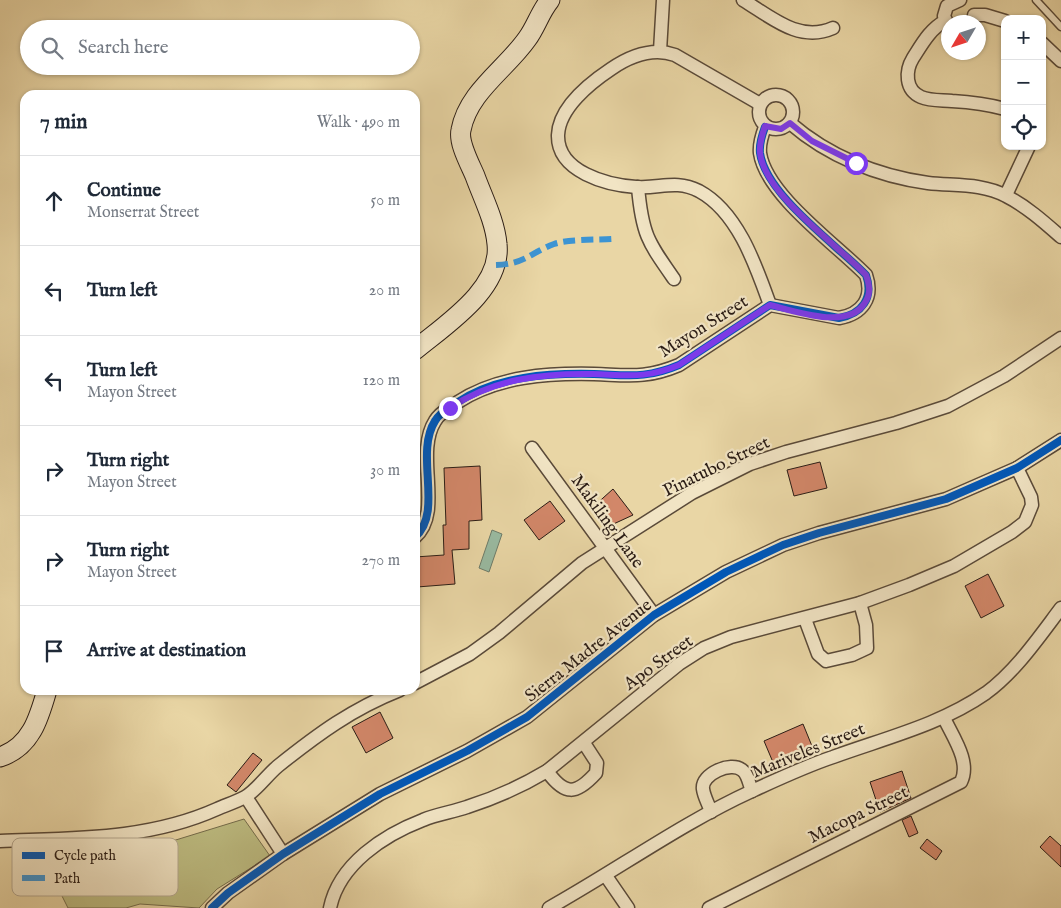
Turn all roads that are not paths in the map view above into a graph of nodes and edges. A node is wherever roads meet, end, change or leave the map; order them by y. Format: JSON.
{"nodes":[{"id":1,"x":550,"y":0,"type":"edge"},
{"id":2,"x":663,"y":0,"type":"edge"},
{"id":3,"x":743,"y":0,"type":"edge"},
{"id":4,"x":960,"y":0,"type":"edge"},
{"id":5,"x":1036,"y":0,"type":"edge"},
{"id":6,"x":947,"y":15,"type":"edge"},
{"id":7,"x":972,"y":15,"type":"edge"},
{"id":8,"x":986,"y":15,"type":"edge"},
{"id":9,"x":1001,"y":20,"type":"edge"},
{"id":10,"x":941,"y":27,"type":"edge"},
{"id":11,"x":1061,"y":27,"type":"edge"},
{"id":12,"x":833,"y":28,"type":"dead end"},
{"id":13,"x":1046,"y":48,"type":"edge"},
{"id":14,"x":660,"y":51,"type":"junction"},
{"id":15,"x":1061,"y":61,"type":"edge"},
{"id":16,"x":760,"y":104,"type":"junction"},
{"id":17,"x":1001,"y":108,"type":"edge"},
{"id":18,"x":790,"y":123,"type":"junction"},
{"id":19,"x":765,"y":126,"type":"junction"},
{"id":20,"x":1027,"y":150,"type":"edge"},
{"id":21,"x":638,"y":187,"type":"junction"},
{"id":22,"x":1006,"y":195,"type":"junction"},
{"id":23,"x":1061,"y":237,"type":"edge"},
{"id":24,"x":674,"y":280,"type":"dead end"},
{"id":25,"x":770,"y":305,"type":"junction"},
{"id":26,"x":1061,"y":338,"type":"edge"},
{"id":27,"x":420,"y":346,"type":"edge"},
{"id":28,"x":1061,"y":440,"type":"edge"},
{"id":29,"x":532,"y":448,"type":"dead end"},
{"id":30,"x":1017,"y":468,"type":"junction"},
{"id":31,"x":420,"y":530,"type":"edge"},
{"id":32,"x":606,"y":548,"type":"junction"},
{"id":33,"x":860,"y":603,"type":"junction"},
{"id":34,"x":1061,"y":608,"type":"edge"},
{"id":35,"x":654,"y":615,"type":"junction"},
{"id":36,"x":805,"y":618,"type":"junction"},
{"id":37,"x":420,"y":681,"type":"edge"},
{"id":38,"x":45,"y":695,"type":"edge"},
{"id":39,"x":369,"y":696,"type":"edge"},
{"id":40,"x":944,"y":718,"type":"junction"},
{"id":41,"x":584,"y":742,"type":"junction"},
{"id":42,"x":0,"y":757,"type":"edge"},
{"id":43,"x":547,"y":771,"type":"junction"},
{"id":44,"x":752,"y":791,"type":"junction"},
{"id":45,"x":246,"y":797,"type":"junction"},
{"id":46,"x":711,"y":812,"type":"junction"},
{"id":47,"x":80,"y":838,"type":"edge"},
{"id":48,"x":283,"y":854,"type":"junction"},
{"id":49,"x":606,"y":876,"type":"junction"},
{"id":50,"x":212,"y":908,"type":"edge"},
{"id":51,"x":330,"y":908,"type":"edge"},
{"id":52,"x":549,"y":908,"type":"edge"},
{"id":53,"x":628,"y":908,"type":"edge"},
{"id":54,"x":709,"y":908,"type":"edge"}],
"edges":[{"from":1,"to":27,"type":"street"},
{"from":2,"to":14,"type":"street"},
{"from":3,"to":12,"type":"street"},
{"from":4,"to":6,"type":"street"},
{"from":4,"to":7,"type":"street"},
{"from":5,"to":11,"type":"lane"},
{"from":8,"to":9,"type":"street"},
{"from":10,"to":17,"type":"street"},
{"from":13,"to":15,"type":"street"},
{"from":14,"to":16,"type":"street"},
{"from":14,"to":21,"type":"street"},
{"from":16,"to":18,"type":"street"},
{"from":16,"to":19,"type":"street"},
{"from":18,"to":19,"type":"street"},
{"from":18,"to":22,"type":"street"},
{"from":19,"to":25,"type":"street","name":"Mayon Street"},
{"from":20,"to":22,"type":"street"},
{"from":21,"to":24,"type":"street"},
{"from":21,"to":25,"type":"street"},
{"from":22,"to":23,"type":"street"},
{"from":25,"to":31,"type":"street","name":"Mayon Street"},
{"from":26,"to":32,"type":"street","name":"Pinatubo Street"},
{"from":28,"to":30,"type":"street","name":"Sierra Madre Avenue"},
{"from":29,"to":32,"type":"street","name":"Makiling Lane"},
{"from":30,"to":33,"type":"street","name":"Apo Street"},
{"from":30,"to":35,"type":"street","name":"Sierra Madre Avenue"},
{"from":32,"to":35,"type":"street","name":"Makiling Lane"},
{"from":32,"to":37,"type":"street","name":"Pinatubo Street"},
{"from":33,"to":36,"type":"street","name":"Apo Street"},
{"from":33,"to":36,"type":"street"},
{"from":34,"to":40,"type":"street","name":"Mariveles Street"},
{"from":35,"to":48,"type":"street","name":"Sierra Madre Avenue"},
{"from":36,"to":41,"type":"street","name":"Apo Street"},
{"from":38,"to":42,"type":"street"},
{"from":39,"to":45,"type":"street"},
{"from":40,"to":44,"type":"street","name":"Mariveles Street"},
{"from":40,"to":54,"type":"street","name":"Macopa Street"},
{"from":41,"to":43,"type":"street","name":"Apo Street"},
{"from":41,"to":43,"type":"street"},
{"from":43,"to":51,"type":"street","name":"Apo Street"},
{"from":44,"to":46,"type":"street","name":"Mariveles Street"},
{"from":44,"to":46,"type":"street"},
{"from":45,"to":47,"type":"street"},
{"from":45,"to":48,"type":"street"},
{"from":46,"to":49,"type":"street","name":"Mariveles Street"},
{"from":48,"to":50,"type":"street","name":"Sierra Madre Avenue"},
{"from":49,"to":52,"type":"street","name":"Mariveles Street"},
{"from":49,"to":53,"type":"street"}]}
